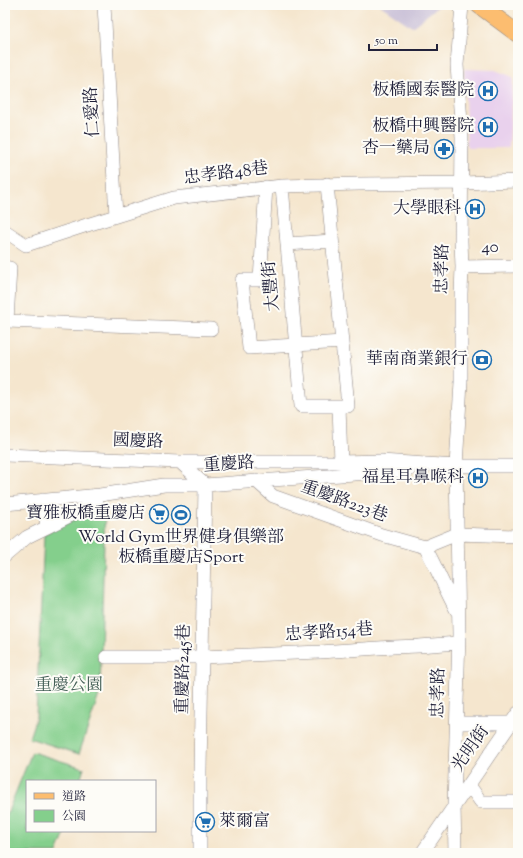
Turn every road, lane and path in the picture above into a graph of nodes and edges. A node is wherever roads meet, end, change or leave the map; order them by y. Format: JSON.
{"nodes":[{"id":1,"x":104,"y":5,"type":"edge"},
{"id":2,"x":462,"y":5,"type":"edge"},
{"id":3,"x":478,"y":5,"type":"edge"},
{"id":4,"x":518,"y":34,"type":"edge"},
{"id":5,"x":518,"y":181,"type":"edge"},
{"id":6,"x":327,"y":184,"type":"junction"},
{"id":7,"x":462,"y":184,"type":"junction"},
{"id":8,"x":282,"y":186,"type":"junction"},
{"id":9,"x":266,"y":187,"type":"junction"},
{"id":10,"x":116,"y":216,"type":"junction"},
{"id":11,"x":5,"y":231,"type":"edge"},
{"id":12,"x":332,"y":241,"type":"junction"},
{"id":13,"x":287,"y":244,"type":"junction"},
{"id":14,"x":518,"y":266,"type":"edge"},
{"id":15,"x":462,"y":267,"type":"junction"},
{"id":16,"x":8,"y":268,"type":"edge"},
{"id":17,"x":6,"y":321,"type":"edge"},
{"id":18,"x":211,"y":329,"type":"dead end"},
{"id":19,"x":342,"y":342,"type":"junction"},
{"id":20,"x":296,"y":346,"type":"junction"},
{"id":21,"x":339,"y":406,"type":"junction"},
{"id":22,"x":5,"y":455,"type":"edge"},
{"id":23,"x":180,"y":462,"type":"junction"},
{"id":24,"x":269,"y":462,"type":"junction"},
{"id":25,"x":341,"y":462,"type":"junction"},
{"id":26,"x":456,"y":466,"type":"junction"},
{"id":27,"x":518,"y":466,"type":"edge"},
{"id":28,"x":195,"y":475,"type":"junction"},
{"id":29,"x":256,"y":481,"type":"junction"},
{"id":30,"x":164,"y":485,"type":"junction"},
{"id":31,"x":205,"y":485,"type":"junction"},
{"id":32,"x":100,"y":495,"type":"junction"},
{"id":33,"x":43,"y":500,"type":"junction"},
{"id":34,"x":5,"y":504,"type":"edge"},
{"id":35,"x":47,"y":526,"type":"junction"},
{"id":36,"x":457,"y":534,"type":"junction"},
{"id":37,"x":518,"y":536,"type":"edge"},
{"id":38,"x":424,"y":547,"type":"junction"},
{"id":39,"x":5,"y":556,"type":"edge"},
{"id":40,"x":458,"y":612,"type":"junction"},
{"id":41,"x":458,"y":643,"type":"junction"},
{"id":42,"x":106,"y":657,"type":"dead end"},
{"id":43,"x":202,"y":657,"type":"junction"},
{"id":44,"x":516,"y":720,"type":"edge"},
{"id":45,"x":457,"y":723,"type":"junction"},
{"id":46,"x":469,"y":785,"type":"junction"},
{"id":47,"x":518,"y":802,"type":"edge"},
{"id":48,"x":454,"y":806,"type":"junction"},
{"id":49,"x":200,"y":853,"type":"edge"},
{"id":50,"x":422,"y":853,"type":"edge"},
{"id":51,"x":455,"y":853,"type":"edge"}],
"edges":[{"from":1,"to":10,"type":"street","name":"仁愛路"},
{"from":2,"to":7,"type":"street","name":"忠孝路"},
{"from":3,"to":4,"type":"main road"},
{"from":5,"to":7,"type":"street","name":"忠孝路48巷"},
{"from":6,"to":7,"type":"street","name":"忠孝路48巷"},
{"from":6,"to":8,"type":"street","name":"忠孝路48巷"},
{"from":6,"to":12,"type":"street"},
{"from":7,"to":15,"type":"street","name":"忠孝路"},
{"from":8,"to":9,"type":"street","name":"忠孝路48巷"},
{"from":8,"to":13,"type":"street"},
{"from":9,"to":10,"type":"street","name":"忠孝路48巷"},
{"from":9,"to":20,"type":"street","name":"大豐街"},
{"from":10,"to":11,"type":"street","name":"忠孝路48巷"},
{"from":12,"to":13,"type":"street","name":"大豐街"},
{"from":12,"to":19,"type":"street"},
{"from":13,"to":20,"type":"street","name":"大豐街"},
{"from":14,"to":15,"type":"street","name":"40"},
{"from":15,"to":26,"type":"street","name":"忠孝路"},
{"from":16,"to":17,"type":"street"},
{"from":17,"to":18,"type":"street"},
{"from":19,"to":20,"type":"street","name":"大豐街"},
{"from":19,"to":21,"type":"street"},
{"from":20,"to":21,"type":"street","name":"大豐街"},
{"from":21,"to":25,"type":"street"},
{"from":22,"to":23,"type":"street","name":"國慶路"},
{"from":23,"to":24,"type":"street","name":"國慶路"},
{"from":23,"to":28,"type":"street"},
{"from":24,"to":25,"type":"street","name":"重慶路"},
{"from":24,"to":28,"type":"street"},
{"from":25,"to":26,"type":"street","name":"重慶路"},
{"from":26,"to":27,"type":"street","name":"重慶路"},
{"from":26,"to":29,"type":"street","name":"重慶路"},
{"from":26,"to":36,"type":"street","name":"忠孝路"},
{"from":28,"to":30,"type":"street"},
{"from":28,"to":31,"type":"street"},
{"from":29,"to":31,"type":"street","name":"重慶路"},
{"from":29,"to":38,"type":"street","name":"重慶路223巷"},
{"from":30,"to":31,"type":"street","name":"重慶路"},
{"from":30,"to":32,"type":"street","name":"重慶路"},
{"from":31,"to":43,"type":"street","name":"重慶路245巷"},
{"from":32,"to":33,"type":"street","name":"重慶路"},
{"from":32,"to":35,"type":"street"},
{"from":33,"to":34,"type":"street","name":"重慶路"},
{"from":33,"to":35,"type":"street"},
{"from":35,"to":39,"type":"street"},
{"from":36,"to":37,"type":"street"},
{"from":36,"to":38,"type":"street"},
{"from":36,"to":40,"type":"street","name":"忠孝路"},
{"from":38,"to":40,"type":"street"},
{"from":40,"to":41,"type":"street","name":"忠孝路"},
{"from":41,"to":43,"type":"street","name":"忠孝路154巷"},
{"from":41,"to":45,"type":"street","name":"忠孝路"},
{"from":42,"to":43,"type":"street","name":"忠孝路154巷"},
{"from":43,"to":49,"type":"street","name":"重慶路245巷"},
{"from":44,"to":45,"type":"street"},
{"from":44,"to":46,"type":"street","name":"光明街"},
{"from":45,"to":48,"type":"street","name":"忠孝路"},
{"from":46,"to":47,"type":"street"},
{"from":46,"to":48,"type":"street","name":"光明街"},
{"from":48,"to":50,"type":"street","name":"光明街"},
{"from":48,"to":51,"type":"street","name":"忠孝路"}]}
